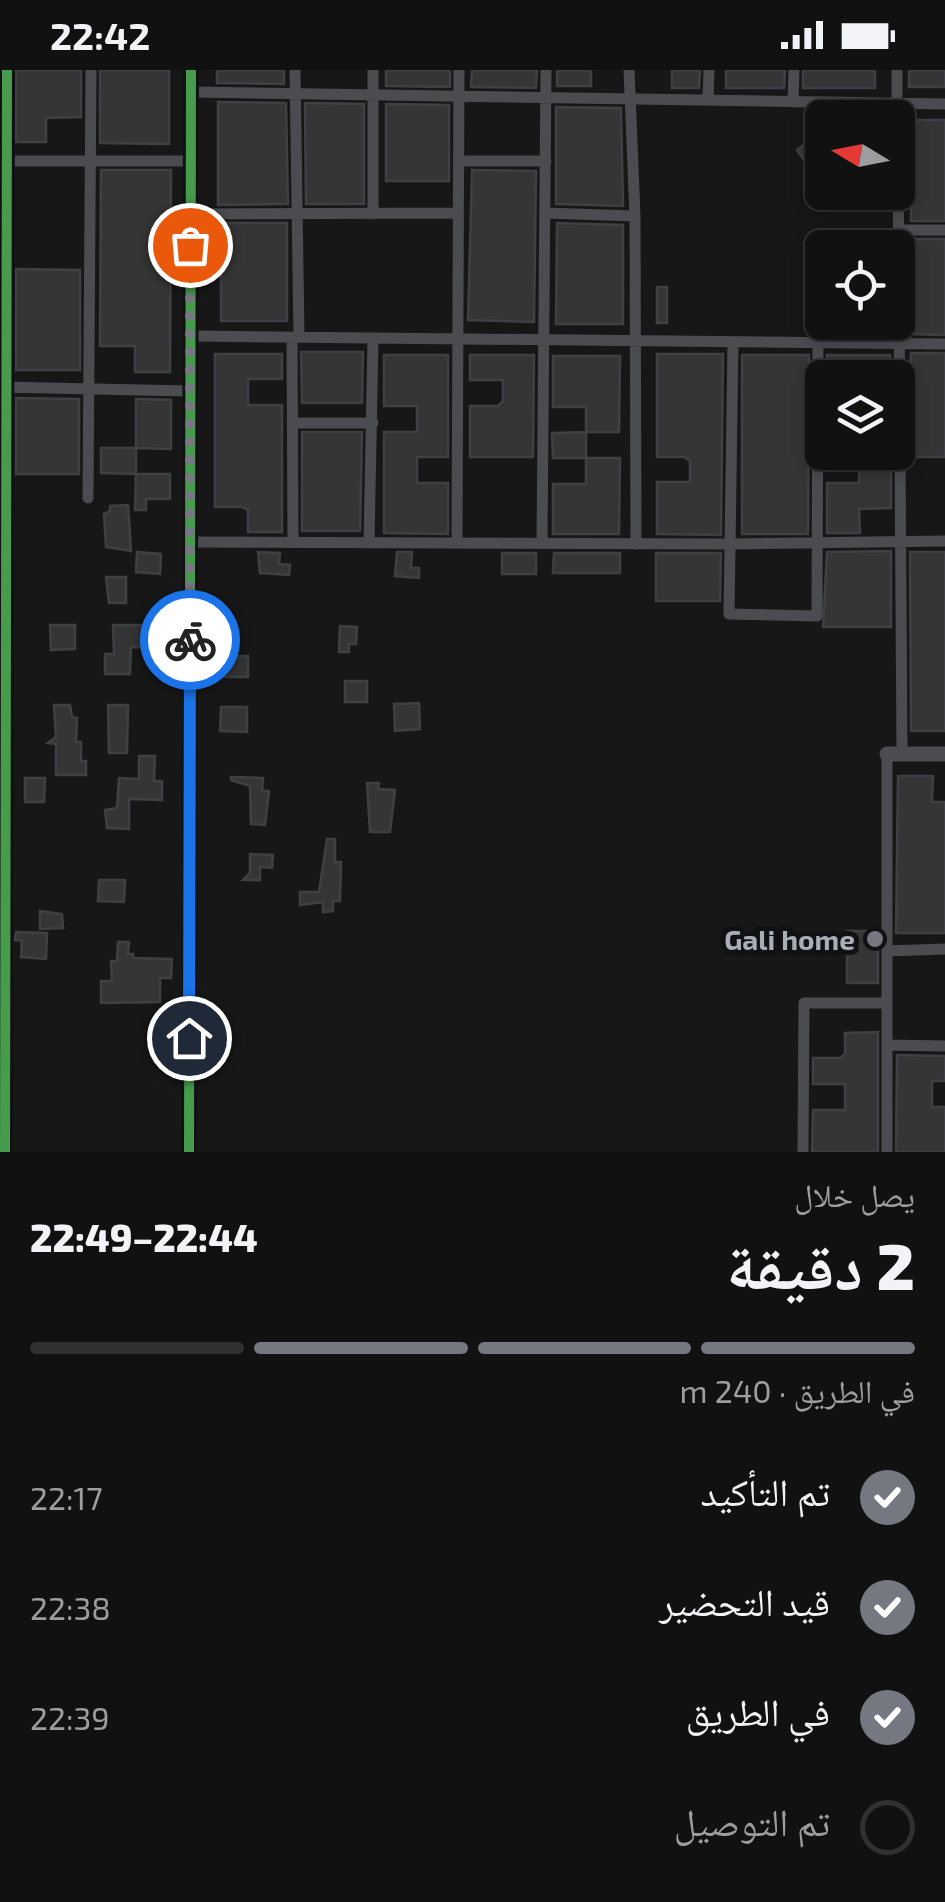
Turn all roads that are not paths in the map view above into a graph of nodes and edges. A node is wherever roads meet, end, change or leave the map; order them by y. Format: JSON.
{"nodes":[{"id":1,"x":7,"y":70,"type":"edge"},
{"id":2,"x":91,"y":70,"type":"edge"},
{"id":3,"x":191,"y":70,"type":"edge"},
{"id":4,"x":295,"y":70,"type":"edge"},
{"id":5,"x":373,"y":70,"type":"edge"},
{"id":6,"x":459,"y":70,"type":"edge"},
{"id":7,"x":546,"y":70,"type":"edge"},
{"id":8,"x":629,"y":70,"type":"edge"},
{"id":9,"x":709,"y":70,"type":"edge"},
{"id":10,"x":794,"y":70,"type":"edge"},
{"id":11,"x":897,"y":70,"type":"edge"},
{"id":12,"x":192,"y":92,"type":"junction"},
{"id":13,"x":296,"y":94,"type":"junction"},
{"id":14,"x":373,"y":95,"type":"junction"},
{"id":15,"x":459,"y":96,"type":"junction"},
{"id":16,"x":546,"y":98,"type":"junction"},
{"id":17,"x":629,"y":99,"type":"junction"},
{"id":18,"x":708,"y":100,"type":"junction"},
{"id":19,"x":897,"y":100,"type":"edge"},
{"id":20,"x":793,"y":102,"type":"junction"},
{"id":21,"x":805,"y":102,"type":"edge"},
{"id":22,"x":915,"y":103,"type":"edge"},
{"id":23,"x":945,"y":104,"type":"edge"},
{"id":24,"x":90,"y":160,"type":"junction"},
{"id":25,"x":4,"y":161,"type":"edge"},
{"id":26,"x":546,"y":161,"type":"junction"},
{"id":27,"x":191,"y":162,"type":"junction"},
{"id":28,"x":459,"y":162,"type":"junction"},
{"id":29,"x":898,"y":210,"type":"edge"},
{"id":30,"x":545,"y":213,"type":"junction"},
{"id":31,"x":190,"y":214,"type":"junction"},
{"id":32,"x":297,"y":214,"type":"junction"},
{"id":33,"x":373,"y":214,"type":"junction"},
{"id":34,"x":458,"y":214,"type":"junction"},
{"id":35,"x":635,"y":216,"type":"junction"},
{"id":36,"x":898,"y":230,"type":"edge"},
{"id":37,"x":915,"y":230,"type":"edge"},
{"id":38,"x":945,"y":230,"type":"edge"},
{"id":39,"x":190,"y":336,"type":"junction"},
{"id":40,"x":296,"y":337,"type":"junction"},
{"id":41,"x":373,"y":338,"type":"junction"},
{"id":42,"x":458,"y":339,"type":"junction"},
{"id":43,"x":544,"y":340,"type":"junction"},
{"id":44,"x":899,"y":340,"type":"edge"},
{"id":45,"x":636,"y":341,"type":"junction"},
{"id":46,"x":733,"y":342,"type":"junction"},
{"id":47,"x":818,"y":343,"type":"junction"},
{"id":48,"x":899,"y":343,"type":"junction"},
{"id":49,"x":945,"y":344,"type":"edge"},
{"id":50,"x":3,"y":387,"type":"edge"},
{"id":51,"x":89,"y":391,"type":"junction"},
{"id":52,"x":189,"y":391,"type":"junction"},
{"id":53,"x":293,"y":423,"type":"junction"},
{"id":54,"x":373,"y":423,"type":"junction"},
{"id":55,"x":88,"y":498,"type":"dead end"},
{"id":56,"x":190,"y":542,"type":"junction"},
{"id":57,"x":293,"y":542,"type":"junction"},
{"id":58,"x":900,"y":542,"type":"junction"},
{"id":59,"x":945,"y":542,"type":"edge"},
{"id":60,"x":369,"y":543,"type":"junction"},
{"id":61,"x":457,"y":543,"type":"junction"},
{"id":62,"x":542,"y":543,"type":"junction"},
{"id":63,"x":817,"y":543,"type":"junction"},
{"id":64,"x":636,"y":544,"type":"junction"},
{"id":65,"x":730,"y":544,"type":"junction"},
{"id":66,"x":894,"y":754,"type":"junction"},
{"id":67,"x":945,"y":754,"type":"edge"},
{"id":68,"x":945,"y":950,"type":"edge"},
{"id":69,"x":887,"y":952,"type":"junction"},
{"id":70,"x":887,"y":1003,"type":"junction"},
{"id":71,"x":887,"y":1044,"type":"junction"},
{"id":72,"x":945,"y":1046,"type":"edge"},
{"id":73,"x":5,"y":1152,"type":"edge"},
{"id":74,"x":189,"y":1152,"type":"edge"},
{"id":75,"x":803,"y":1152,"type":"edge"},
{"id":76,"x":886,"y":1152,"type":"edge"}],
"edges":[{"from":1,"to":25,"type":"street"},
{"from":2,"to":24,"type":"street"},
{"from":3,"to":12,"type":"street"},
{"from":4,"to":13,"type":"street"},
{"from":5,"to":14,"type":"street"},
{"from":6,"to":15,"type":"street"},
{"from":7,"to":16,"type":"street"},
{"from":8,"to":17,"type":"street"},
{"from":9,"to":18,"type":"street"},
{"from":10,"to":20,"type":"street"},
{"from":11,"to":19,"type":"street"},
{"from":12,"to":13,"type":"street"},
{"from":12,"to":27,"type":"street"},
{"from":13,"to":14,"type":"street"},
{"from":13,"to":32,"type":"street"},
{"from":14,"to":15,"type":"street"},
{"from":14,"to":33,"type":"street"},
{"from":15,"to":16,"type":"street"},
{"from":15,"to":28,"type":"street"},
{"from":16,"to":17,"type":"street"},
{"from":16,"to":26,"type":"street"},
{"from":17,"to":18,"type":"street"},
{"from":17,"to":35,"type":"street"},
{"from":18,"to":20,"type":"street"},
{"from":20,"to":21,"type":"street"},
{"from":22,"to":23,"type":"street"},
{"from":24,"to":25,"type":"street"},
{"from":24,"to":27,"type":"street"},
{"from":24,"to":51,"type":"street"},
{"from":25,"to":50,"type":"street"},
{"from":26,"to":28,"type":"street"},
{"from":26,"to":30,"type":"street"},
{"from":27,"to":31,"type":"street"},
{"from":28,"to":34,"type":"street"},
{"from":29,"to":36,"type":"street"},
{"from":30,"to":35,"type":"street"},
{"from":30,"to":43,"type":"street"},
{"from":31,"to":32,"type":"street"},
{"from":31,"to":39,"type":"street"},
{"from":32,"to":33,"type":"street"},
{"from":32,"to":40,"type":"street"},
{"from":33,"to":34,"type":"street"},
{"from":34,"to":42,"type":"street"},
{"from":35,"to":45,"type":"street"},
{"from":37,"to":38,"type":"street"},
{"from":39,"to":40,"type":"street"},
{"from":39,"to":52,"type":"street"},
{"from":40,"to":41,"type":"street"},
{"from":40,"to":53,"type":"street"},
{"from":41,"to":42,"type":"street"},
{"from":41,"to":54,"type":"street"},
{"from":42,"to":43,"type":"street"},
{"from":42,"to":61,"type":"street"},
{"from":43,"to":45,"type":"street"},
{"from":43,"to":62,"type":"street"},
{"from":44,"to":48,"type":"street"},
{"from":45,"to":46,"type":"street"},
{"from":45,"to":64,"type":"street"},
{"from":46,"to":47,"type":"street"},
{"from":46,"to":65,"type":"street"},
{"from":47,"to":48,"type":"street"},
{"from":47,"to":63,"type":"street"},
{"from":48,"to":49,"type":"street"},
{"from":48,"to":58,"type":"street"},
{"from":50,"to":51,"type":"street"},
{"from":50,"to":73,"type":"street"},
{"from":51,"to":52,"type":"street"},
{"from":51,"to":55,"type":"street"},
{"from":52,"to":56,"type":"street"},
{"from":53,"to":54,"type":"street"},
{"from":53,"to":57,"type":"street"},
{"from":54,"to":60,"type":"street"},
{"from":56,"to":57,"type":"street"},
{"from":56,"to":74,"type":"street"},
{"from":57,"to":60,"type":"street"},
{"from":58,"to":59,"type":"street"},
{"from":58,"to":63,"type":"street"},
{"from":58,"to":66,"type":"street"},
{"from":60,"to":61,"type":"street"},
{"from":61,"to":62,"type":"street"},
{"from":62,"to":64,"type":"street"},
{"from":63,"to":65,"type":"street"},
{"from":63,"to":65,"type":"street"},
{"from":64,"to":65,"type":"street"},
{"from":66,"to":67,"type":"street"},
{"from":66,"to":69,"type":"street"},
{"from":68,"to":69,"type":"street"},
{"from":69,"to":70,"type":"street"},
{"from":70,"to":71,"type":"street"},
{"from":70,"to":75,"type":"street"},
{"from":71,"to":72,"type":"street"},
{"from":71,"to":76,"type":"street"}]}
